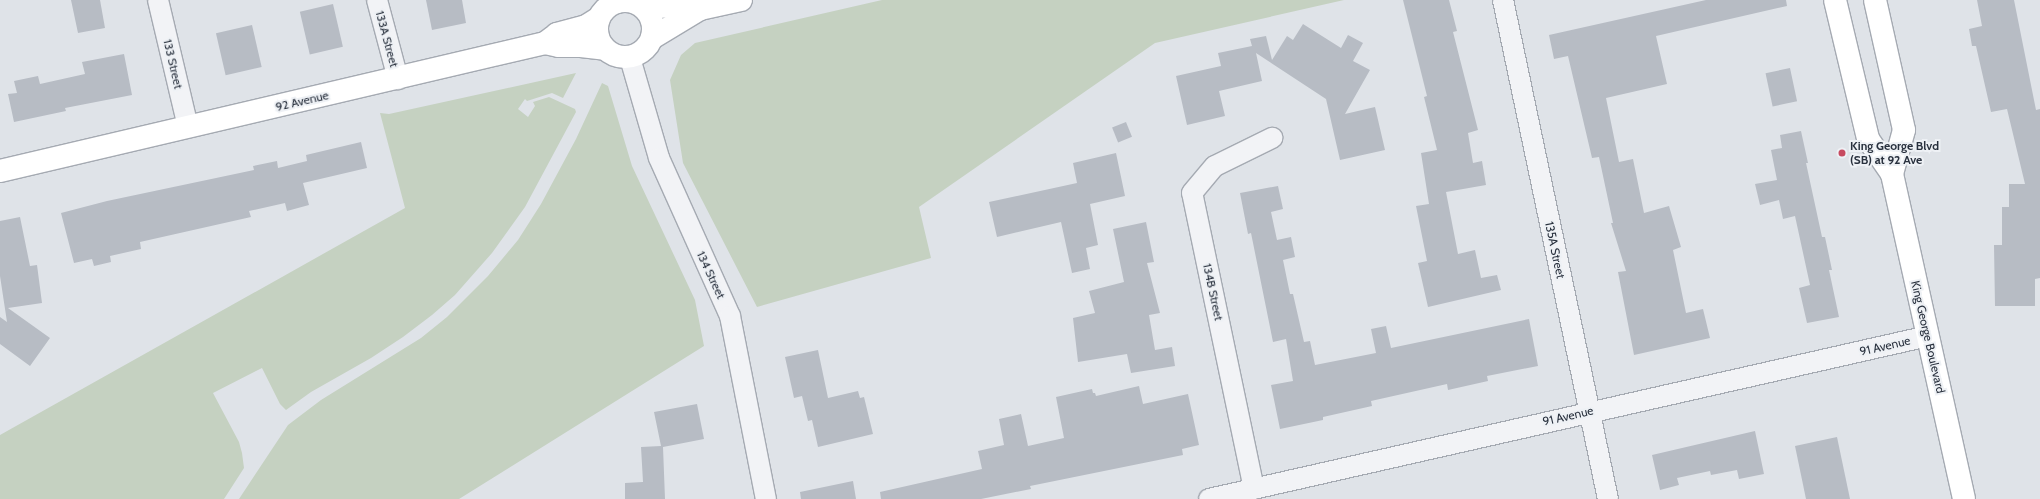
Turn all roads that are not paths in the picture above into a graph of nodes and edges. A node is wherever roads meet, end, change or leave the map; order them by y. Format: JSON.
{"nodes":[{"id":1,"x":158,"y":0,"type":"edge"},
{"id":2,"x":377,"y":0,"type":"edge"},
{"id":3,"x":741,"y":0,"type":"edge"},
{"id":4,"x":1503,"y":0,"type":"edge"},
{"id":5,"x":1835,"y":0,"type":"edge"},
{"id":6,"x":1875,"y":0,"type":"edge"},
{"id":7,"x":617,"y":1,"type":"edge"},
{"id":8,"x":644,"y":8,"type":"junction"},
{"id":9,"x":700,"y":9,"type":"junction"},
{"id":10,"x":599,"y":18,"type":"junction"},
{"id":11,"x":652,"y":38,"type":"junction"},
{"id":12,"x":545,"y":43,"type":"junction"},
{"id":13,"x":605,"y":49,"type":"junction"},
{"id":14,"x":630,"y":58,"type":"junction"},
{"id":15,"x":398,"y":79,"type":"junction"},
{"id":16,"x":188,"y":127,"type":"junction"},
{"id":17,"x":1272,"y":138,"type":"dead end"},
{"id":18,"x":0,"y":171,"type":"edge"},
{"id":19,"x":1892,"y":174,"type":"junction"},
{"id":20,"x":1928,"y":336,"type":"junction"},
{"id":21,"x":1589,"y":412,"type":"junction"},
{"id":22,"x":1254,"y":489,"type":"junction"},
{"id":23,"x":766,"y":499,"type":"edge"},
{"id":24,"x":1209,"y":499,"type":"edge"},
{"id":25,"x":1608,"y":499,"type":"edge"},
{"id":26,"x":1964,"y":499,"type":"edge"}],
"edges":[{"from":1,"to":16,"type":"street","name":"133 Street"},
{"from":2,"to":15,"type":"street","name":"133A Street"},
{"from":3,"to":9,"type":"main road"},
{"from":4,"to":21,"type":"street","name":"135A Street"},
{"from":5,"to":19,"type":"main road","name":"King George Boulevard"},
{"from":6,"to":19,"type":"main road","name":"King George Boulevard"},
{"from":7,"to":8,"type":"main road"},
{"from":7,"to":10,"type":"main road"},
{"from":8,"to":9,"type":"main road"},
{"from":8,"to":11,"type":"main road"},
{"from":9,"to":11,"type":"main road"},
{"from":10,"to":12,"type":"main road"},
{"from":10,"to":13,"type":"main road"},
{"from":11,"to":14,"type":"main road"},
{"from":12,"to":13,"type":"main road","name":"92 Avenue"},
{"from":12,"to":15,"type":"main road","name":"92 Avenue"},
{"from":13,"to":14,"type":"main road"},
{"from":14,"to":23,"type":"street","name":"134 Street"},
{"from":15,"to":16,"type":"main road","name":"92 Avenue"},
{"from":16,"to":18,"type":"main road","name":"92 Avenue"},
{"from":17,"to":22,"type":"street","name":"134B Street"},
{"from":19,"to":20,"type":"main road","name":"King George Boulevard"},
{"from":20,"to":21,"type":"street","name":"91 Avenue"},
{"from":20,"to":26,"type":"main road","name":"King George Boulevard"},
{"from":21,"to":22,"type":"street","name":"91 Avenue"},
{"from":21,"to":25,"type":"street","name":"135A Street"},
{"from":22,"to":24,"type":"street","name":"91 Avenue"}]}
